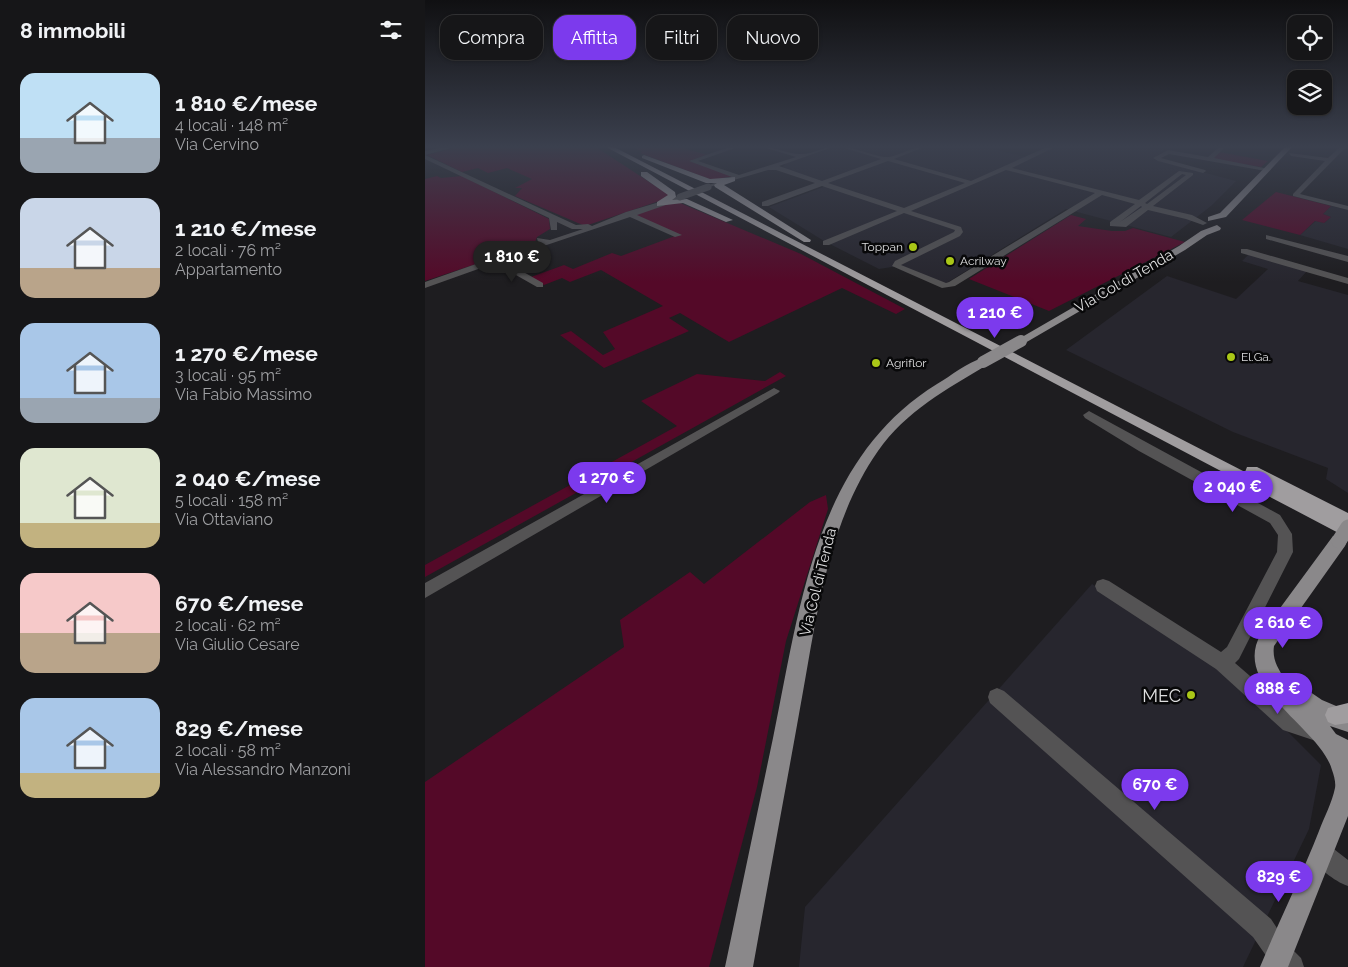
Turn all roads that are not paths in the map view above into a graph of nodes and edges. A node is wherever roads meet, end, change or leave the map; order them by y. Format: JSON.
{"nodes":[{"id":1,"x":502,"y":192,"type":"edge"},
{"id":2,"x":669,"y":192,"type":"edge"},
{"id":3,"x":694,"y":192,"type":"edge"},
{"id":4,"x":702,"y":192,"type":"edge"},
{"id":5,"x":706,"y":192,"type":"edge"},
{"id":6,"x":729,"y":192,"type":"edge"},
{"id":7,"x":797,"y":192,"type":"edge"},
{"id":8,"x":849,"y":192,"type":"edge"},
{"id":9,"x":948,"y":192,"type":"edge"},
{"id":10,"x":1100,"y":192,"type":"joint"},
{"id":11,"x":1153,"y":192,"type":"edge"},
{"id":12,"x":1167,"y":192,"type":"edge"},
{"id":13,"x":1246,"y":192,"type":"edge"},
{"id":14,"x":1298,"y":192,"type":"edge"},
{"id":15,"x":1348,"y":198,"type":"edge"},
{"id":16,"x":1139,"y":202,"type":"junction"},
{"id":17,"x":660,"y":204,"type":"junction"},
{"id":18,"x":765,"y":204,"type":"dead end"},
{"id":19,"x":1339,"y":206,"type":"junction"},
{"id":20,"x":1148,"y":207,"type":"junction"},
{"id":21,"x":1348,"y":208,"type":"edge"},
{"id":22,"x":904,"y":210,"type":"junction"},
{"id":23,"x":628,"y":214,"type":"junction"},
{"id":24,"x":553,"y":217,"type":"junction"},
{"id":25,"x":1221,"y":221,"type":"junction"},
{"id":26,"x":1206,"y":224,"type":"junction"},
{"id":27,"x":559,"y":233,"type":"junction"},
{"id":28,"x":678,"y":236,"type":"dead end"},
{"id":29,"x":1269,"y":237,"type":"dead end"},
{"id":30,"x":539,"y":243,"type":"junction"},
{"id":31,"x":1244,"y":251,"type":"dead end"},
{"id":32,"x":827,"y":253,"type":"junction"},
{"id":33,"x":1348,"y":259,"type":"edge"},
{"id":34,"x":496,"y":260,"type":"junction"},
{"id":35,"x":1348,"y":281,"type":"edge"},
{"id":36,"x":425,"y":285,"type":"edge"},
{"id":37,"x":540,"y":285,"type":"dead end"},
{"id":38,"x":774,"y":391,"type":"dead end"},
{"id":39,"x":1089,"y":415,"type":"dead end"},
{"id":40,"x":1299,"y":495,"type":"junction"},
{"id":41,"x":1348,"y":514,"type":"edge"},
{"id":42,"x":1348,"y":520,"type":"edge"},
{"id":43,"x":1346,"y":535,"type":"edge"},
{"id":44,"x":1103,"y":586,"type":"dead end"},
{"id":45,"x":425,"y":591,"type":"edge"},
{"id":46,"x":1223,"y":662,"type":"junction"},
{"id":47,"x":1270,"y":671,"type":"junction"},
{"id":48,"x":997,"y":697,"type":"dead end"},
{"id":49,"x":1344,"y":717,"type":"edge"},
{"id":50,"x":1334,"y":743,"type":"edge"},
{"id":51,"x":1347,"y":786,"type":"edge"},
{"id":52,"x":1322,"y":854,"type":"junction"},
{"id":53,"x":1348,"y":875,"type":"edge"},
{"id":54,"x":1282,"y":963,"type":"edge"},
{"id":55,"x":739,"y":967,"type":"edge"}],
"edges":[{"from":1,"to":24,"type":"street"},
{"from":2,"to":17,"type":"highway"},
{"from":3,"to":17,"type":"street","bridge":true},
{"from":4,"to":32,"type":"highway"},
{"from":5,"to":32,"type":"highway"},
{"from":6,"to":32,"type":"highway"},
{"from":7,"to":18,"type":"street"},
{"from":8,"to":22,"type":"street"},
{"from":9,"to":22,"type":"street"},
{"from":10,"to":16,"type":"street"},
{"from":10,"to":22,"type":"street"},
{"from":11,"to":16,"type":"street"},
{"from":12,"to":20,"type":"street"},
{"from":13,"to":25,"type":"main road","name":"Via Col di Tenda"},
{"from":14,"to":19,"type":"street"},
{"from":15,"to":19,"type":"street"},
{"from":16,"to":20,"type":"street"},
{"from":16,"to":20,"type":"street"},
{"from":17,"to":23,"type":"street"},
{"from":17,"to":32,"type":"highway"},
{"from":19,"to":21,"type":"street"},
{"from":20,"to":26,"type":"street"},
{"from":22,"to":32,"type":"street"},
{"from":23,"to":24,"type":"street"},
{"from":23,"to":27,"type":"street"},
{"from":23,"to":28,"type":"street"},
{"from":24,"to":27,"type":"street"},
{"from":25,"to":26,"type":"main road","name":"Via Col di Tenda"},
{"from":25,"to":26,"type":"main road"},
{"from":26,"to":55,"type":"main road","name":"Via Col di Tenda","bridge":true},
{"from":27,"to":30,"type":"street"},
{"from":27,"to":30,"type":"street"},
{"from":29,"to":33,"type":"street"},
{"from":30,"to":34,"type":"street"},
{"from":31,"to":35,"type":"street"},
{"from":32,"to":40,"type":"highway"},
{"from":32,"to":43,"type":"highway"},
{"from":34,"to":36,"type":"street"},
{"from":34,"to":37,"type":"street"},
{"from":38,"to":45,"type":"street"},
{"from":39,"to":46,"type":"street"},
{"from":40,"to":41,"type":"highway"},
{"from":40,"to":42,"type":"highway"},
{"from":43,"to":47,"type":"main road"},
{"from":44,"to":46,"type":"street"},
{"from":46,"to":50,"type":"street"},
{"from":47,"to":49,"type":"main road"},
{"from":47,"to":50,"type":"main road"},
{"from":48,"to":54,"type":"street"},
{"from":49,"to":50,"type":"main road"},
{"from":50,"to":51,"type":"main road"},
{"from":51,"to":52,"type":"main road"},
{"from":52,"to":53,"type":"street"},
{"from":52,"to":54,"type":"main road"}]}
